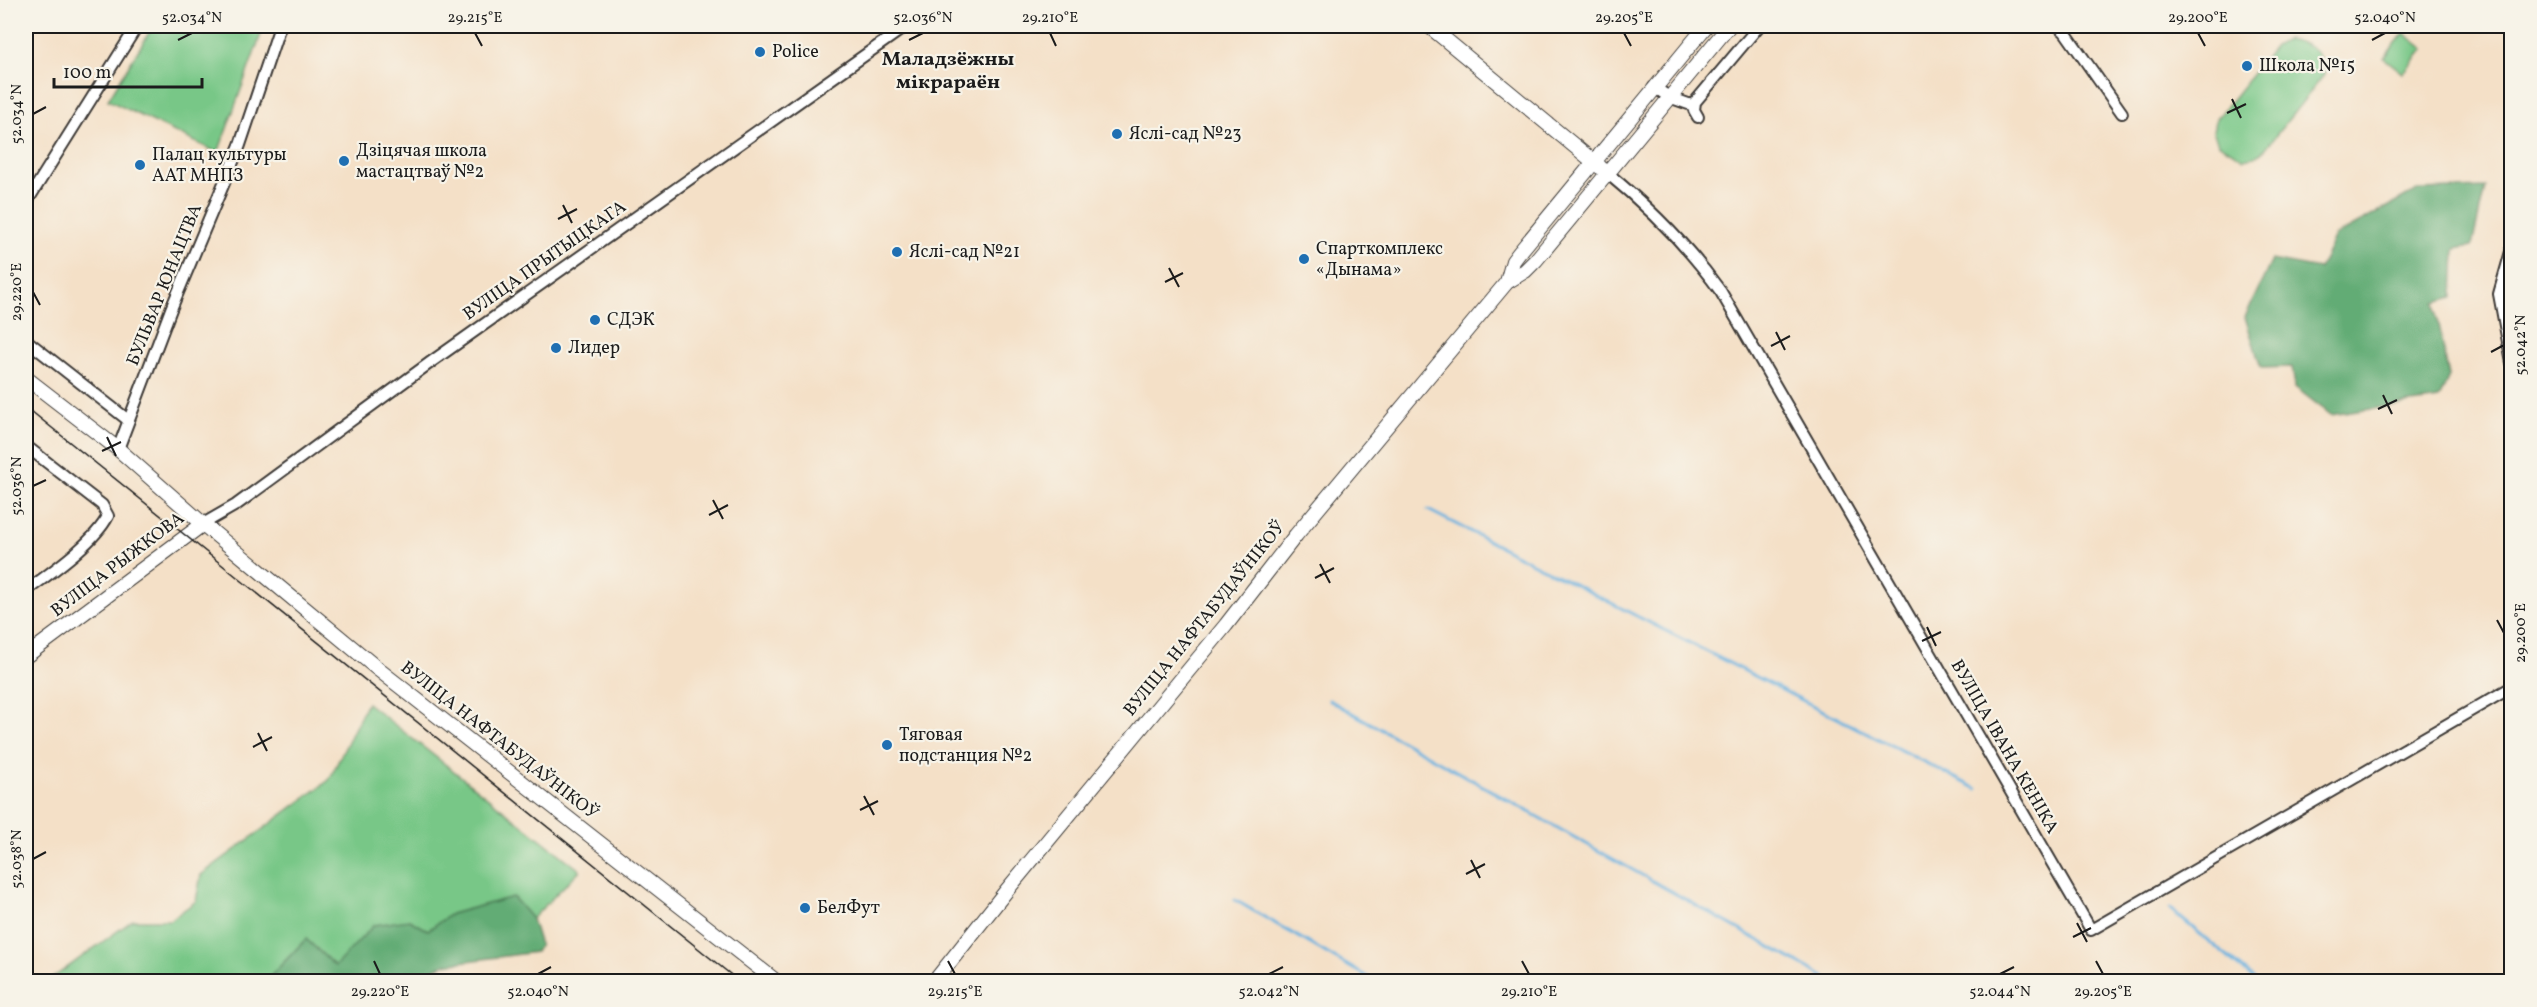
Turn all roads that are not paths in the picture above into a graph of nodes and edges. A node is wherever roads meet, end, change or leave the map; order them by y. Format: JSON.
{"nodes":[{"id":1,"x":137,"y":26,"type":"edge"},
{"id":2,"x":280,"y":26,"type":"edge"},
{"id":3,"x":906,"y":26,"type":"edge"},
{"id":4,"x":1429,"y":26,"type":"edge"},
{"id":5,"x":1706,"y":26,"type":"edge"},
{"id":6,"x":1729,"y":26,"type":"edge"},
{"id":7,"x":1759,"y":26,"type":"edge"},
{"id":8,"x":2058,"y":26,"type":"edge"},
{"id":9,"x":1654,"y":87,"type":"junction"},
{"id":10,"x":1669,"y":97,"type":"junction"},
{"id":11,"x":2122,"y":113,"type":"dead end"},
{"id":12,"x":1593,"y":162,"type":"junction"},
{"id":13,"x":1606,"y":172,"type":"junction"},
{"id":14,"x":26,"y":202,"type":"edge"},
{"id":15,"x":2511,"y":248,"type":"edge"},
{"id":16,"x":1507,"y":282,"type":"junction"},
{"id":17,"x":26,"y":340,"type":"edge"},
{"id":18,"x":2511,"y":363,"type":"edge"},
{"id":19,"x":26,"y":378,"type":"edge"},
{"id":20,"x":128,"y":420,"type":"junction"},
{"id":21,"x":26,"y":446,"type":"edge"},
{"id":22,"x":118,"y":449,"type":"junction"},
{"id":23,"x":203,"y":524,"type":"junction"},
{"id":24,"x":26,"y":591,"type":"edge"},
{"id":25,"x":26,"y":656,"type":"edge"},
{"id":26,"x":2511,"y":687,"type":"edge"},
{"id":27,"x":777,"y":981,"type":"edge"},
{"id":28,"x":934,"y":981,"type":"edge"}],
"edges":[{"from":1,"to":14,"type":"street"},
{"from":2,"to":20,"type":"street","name":"БУЛЬВАР ЮНАЦТВА"},
{"from":3,"to":23,"type":"street","name":"ВУЛІЦА ПРЫТЫЦКАГА"},
{"from":4,"to":12,"type":"main road"},
{"from":5,"to":9,"type":"main road","name":"ВУЛІЦА НАФТАБУДАЎНІКОЎ"},
{"from":6,"to":10,"type":"main road","name":"ВУЛІЦА НАФТАБУДАЎНІКОЎ"},
{"from":7,"to":10,"type":"street"},
{"from":8,"to":11,"type":"street"},
{"from":9,"to":10,"type":"street"},
{"from":9,"to":12,"type":"main road","name":"ВУЛІЦА НАФТАБУДАЎНІКОЎ"},
{"from":10,"to":13,"type":"main road","name":"ВУЛІЦА НАФТАБУДАЎНІКОЎ"},
{"from":12,"to":13,"type":"main road"},
{"from":12,"to":16,"type":"main road","name":"ВУЛІЦА НАФТАБУДАЎНІКОЎ"},
{"from":13,"to":16,"type":"main road","name":"ВУЛІЦА НАФТАБУДАЎНІКОЎ"},
{"from":13,"to":26,"type":"street","name":"ВУЛІЦА ІВАНА КЕНІКА"},
{"from":15,"to":18,"type":"street"},
{"from":16,"to":28,"type":"main road","name":"ВУЛІЦА НАФТАБУДАЎНІКОЎ"},
{"from":17,"to":20,"type":"street"},
{"from":19,"to":22,"type":"main road","name":"ВУЛІЦА НАФТАБУДАЎНІКОЎ"},
{"from":20,"to":22,"type":"street","name":"БУЛЬВАР ЮНАЦТВА"},
{"from":21,"to":24,"type":"street"},
{"from":22,"to":23,"type":"main road","name":"ВУЛІЦА НАФТАБУДАЎНІКОЎ"},
{"from":23,"to":25,"type":"main road","name":"ВУЛІЦА РЫЖКОВА"},
{"from":23,"to":27,"type":"main road","name":"ВУЛІЦА НАФТАБУДАЎНІКОЎ"}]}
